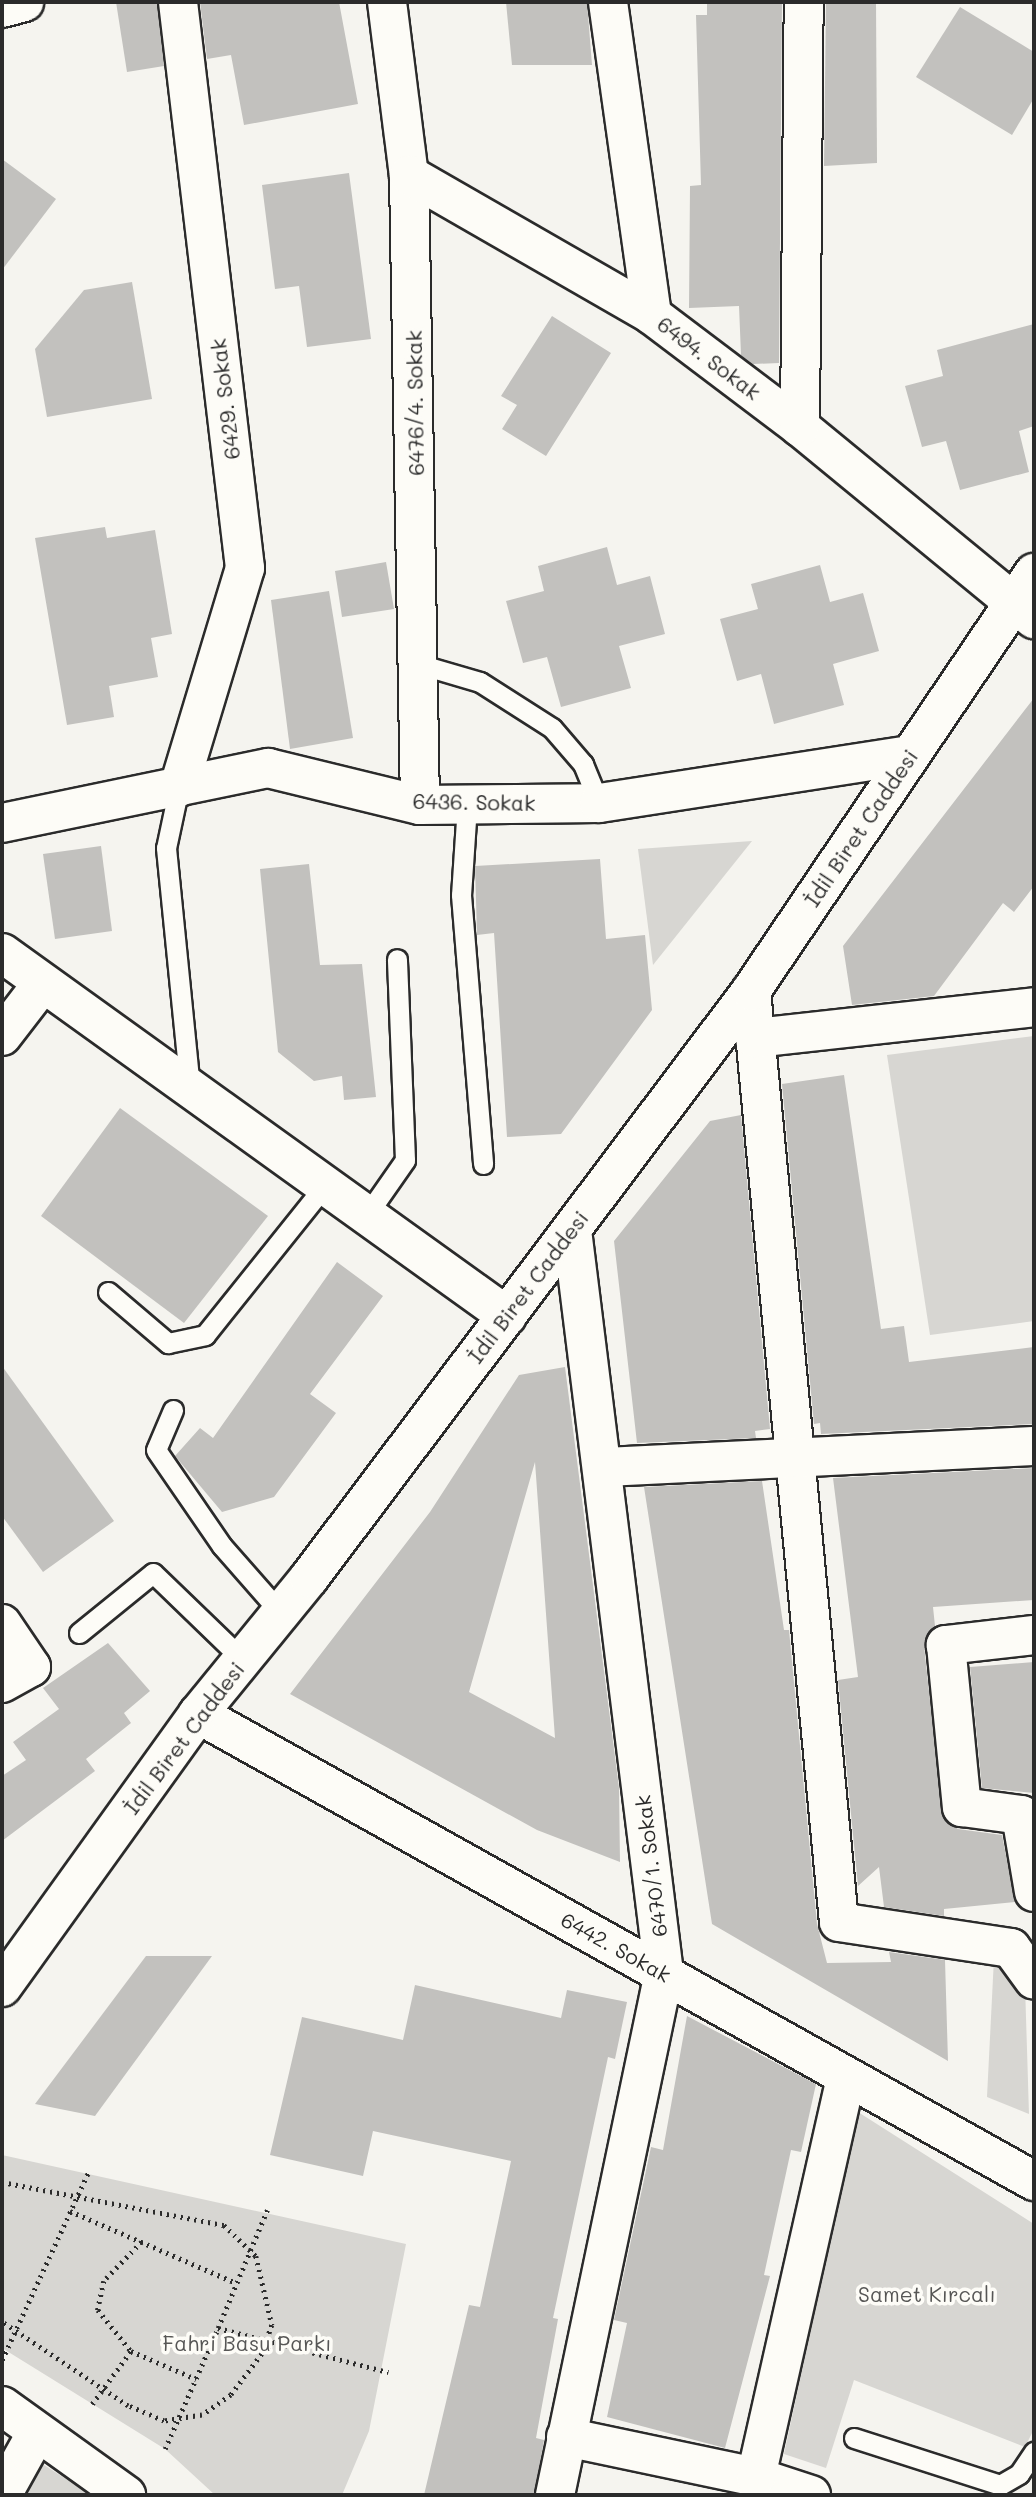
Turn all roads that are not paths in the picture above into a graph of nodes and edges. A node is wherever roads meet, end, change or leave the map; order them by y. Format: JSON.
{"nodes":[{"id":1,"x":24,"y":2,"type":"edge"},
{"id":2,"x":178,"y":2,"type":"edge"},
{"id":3,"x":387,"y":2,"type":"edge"},
{"id":4,"x":608,"y":2,"type":"edge"},
{"id":5,"x":804,"y":2,"type":"edge"},
{"id":6,"x":2,"y":8,"type":"edge"},
{"id":7,"x":409,"y":175,"type":"junction"},
{"id":8,"x":652,"y":315,"type":"junction"},
{"id":9,"x":800,"y":427,"type":"junction"},
{"id":10,"x":1034,"y":573,"type":"edge"},
{"id":11,"x":1022,"y":611,"type":"edge"},
{"id":12,"x":422,"y":665,"type":"junction"},
{"id":13,"x":910,"y":755,"type":"junction"},
{"id":14,"x":179,"y":787,"type":"junction"},
{"id":15,"x":599,"y":803,"type":"junction"},
{"id":16,"x":467,"y":804,"type":"junction"},
{"id":17,"x":420,"y":805,"type":"junction"},
{"id":18,"x":2,"y":823,"type":"edge"},
{"id":19,"x":2,"y":954,"type":"edge"},
{"id":20,"x":397,"y":958,"type":"dead end"},
{"id":21,"x":42,"y":984,"type":"junction"},
{"id":22,"x":751,"y":991,"type":"junction"},
{"id":23,"x":1034,"y":1007,"type":"edge"},
{"id":24,"x":2,"y":1036,"type":"edge"},
{"id":25,"x":755,"y":1038,"type":"junction"},
{"id":26,"x":190,"y":1090,"type":"junction"},
{"id":27,"x":483,"y":1164,"type":"dead end"},
{"id":28,"x":325,"y":1185,"type":"junction"},
{"id":29,"x":366,"y":1216,"type":"junction"},
{"id":30,"x":572,"y":1230,"type":"junction"},
{"id":31,"x":108,"y":1292,"type":"dead end"},
{"id":32,"x":507,"y":1316,"type":"junction"},
{"id":33,"x":173,"y":1410,"type":"dead end"},
{"id":34,"x":1034,"y":1446,"type":"edge"},
{"id":35,"x":795,"y":1459,"type":"junction"},
{"id":36,"x":604,"y":1467,"type":"junction"},
{"id":37,"x":280,"y":1612,"type":"junction"},
{"id":38,"x":2,"y":1624,"type":"edge"},
{"id":39,"x":79,"y":1633,"type":"dead end"},
{"id":40,"x":1034,"y":1634,"type":"edge"},
{"id":41,"x":242,"y":1659,"type":"junction"},
{"id":42,"x":16,"y":1675,"type":"edge"},
{"id":43,"x":198,"y":1714,"type":"junction"},
{"id":44,"x":1028,"y":1815,"type":"edge"},
{"id":45,"x":1034,"y":1892,"type":"edge"},
{"id":46,"x":664,"y":1973,"type":"junction"},
{"id":47,"x":1034,"y":1980,"type":"edge"},
{"id":48,"x":2,"y":1987,"type":"edge"},
{"id":49,"x":846,"y":2079,"type":"junction"},
{"id":50,"x":1034,"y":2181,"type":"edge"},
{"id":51,"x":2,"y":2406,"type":"edge"},
{"id":52,"x":37,"y":2432,"type":"junction"},
{"id":53,"x":566,"y":2437,"type":"junction"},
{"id":54,"x":854,"y":2438,"type":"dead end"},
{"id":55,"x":1034,"y":2452,"type":"edge"},
{"id":56,"x":755,"y":2477,"type":"junction"},
{"id":57,"x":2,"y":2495,"type":"edge"},
{"id":58,"x":127,"y":2495,"type":"edge"},
{"id":59,"x":555,"y":2495,"type":"edge"},
{"id":60,"x":811,"y":2495,"type":"edge"}],
"edges":[{"from":1,"to":6,"type":"street"},
{"from":2,"to":14,"type":"street","name":"6429. Sokak"},
{"from":3,"to":7,"type":"street","name":"6476/4. Sokak"},
{"from":4,"to":8,"type":"street","name":"6494. Sokak"},
{"from":5,"to":9,"type":"street"},
{"from":7,"to":8,"type":"street"},
{"from":7,"to":12,"type":"street","name":"6476/4. Sokak"},
{"from":8,"to":9,"type":"street","name":"6494. Sokak"},
{"from":9,"to":11,"type":"street","name":"6494. Sokak"},
{"from":10,"to":11,"type":"street","name":"İdil Biret Caddesi"},
{"from":11,"to":13,"type":"street","name":"İdil Biret Caddesi"},
{"from":12,"to":15,"type":"lane"},
{"from":12,"to":17,"type":"street","name":"6476/4. Sokak"},
{"from":13,"to":15,"type":"street","name":"6436. Sokak"},
{"from":13,"to":22,"type":"street","name":"İdil Biret Caddesi"},
{"from":14,"to":17,"type":"street","name":"6436. Sokak"},
{"from":14,"to":18,"type":"street","name":"6436. Sokak"},
{"from":14,"to":26,"type":"lane"},
{"from":15,"to":16,"type":"street","name":"6436. Sokak"},
{"from":16,"to":17,"type":"street","name":"6436. Sokak"},
{"from":16,"to":27,"type":"lane"},
{"from":19,"to":21,"type":"street"},
{"from":20,"to":29,"type":"lane"},
{"from":21,"to":24,"type":"street"},
{"from":21,"to":26,"type":"street"},
{"from":22,"to":25,"type":"street"},
{"from":22,"to":30,"type":"street","name":"İdil Biret Caddesi"},
{"from":23,"to":25,"type":"street"},
{"from":25,"to":35,"type":"street"},
{"from":26,"to":28,"type":"street"},
{"from":28,"to":29,"type":"street"},
{"from":28,"to":31,"type":"lane"},
{"from":29,"to":32,"type":"street"},
{"from":30,"to":32,"type":"street","name":"İdil Biret Caddesi"},
{"from":30,"to":36,"type":"street","name":"6470/1. Sokak"},
{"from":32,"to":37,"type":"street","name":"İdil Biret Caddesi"},
{"from":33,"to":37,"type":"lane"},
{"from":34,"to":35,"type":"street"},
{"from":35,"to":36,"type":"street"},
{"from":35,"to":47,"type":"street"},
{"from":36,"to":46,"type":"street","name":"6470/1. Sokak"},
{"from":37,"to":41,"type":"street","name":"İdil Biret Caddesi"},
{"from":38,"to":42,"type":"street"},
{"from":39,"to":41,"type":"lane"},
{"from":40,"to":44,"type":"street"},
{"from":41,"to":43,"type":"street","name":"İdil Biret Caddesi"},
{"from":43,"to":46,"type":"street","name":"6442. Sokak"},
{"from":43,"to":48,"type":"street","name":"İdil Biret Caddesi"},
{"from":44,"to":45,"type":"street"},
{"from":46,"to":49,"type":"street","name":"6442. Sokak"},
{"from":46,"to":53,"type":"street","name":"6470/1. Sokak"},
{"from":49,"to":50,"type":"street","name":"6442. Sokak"},
{"from":49,"to":56,"type":"street"},
{"from":51,"to":52,"type":"street"},
{"from":52,"to":57,"type":"street"},
{"from":52,"to":58,"type":"street"},
{"from":53,"to":56,"type":"street"},
{"from":53,"to":59,"type":"street","name":"6470/1. Sokak"},
{"from":54,"to":55,"type":"lane"},
{"from":56,"to":60,"type":"street"}]}
